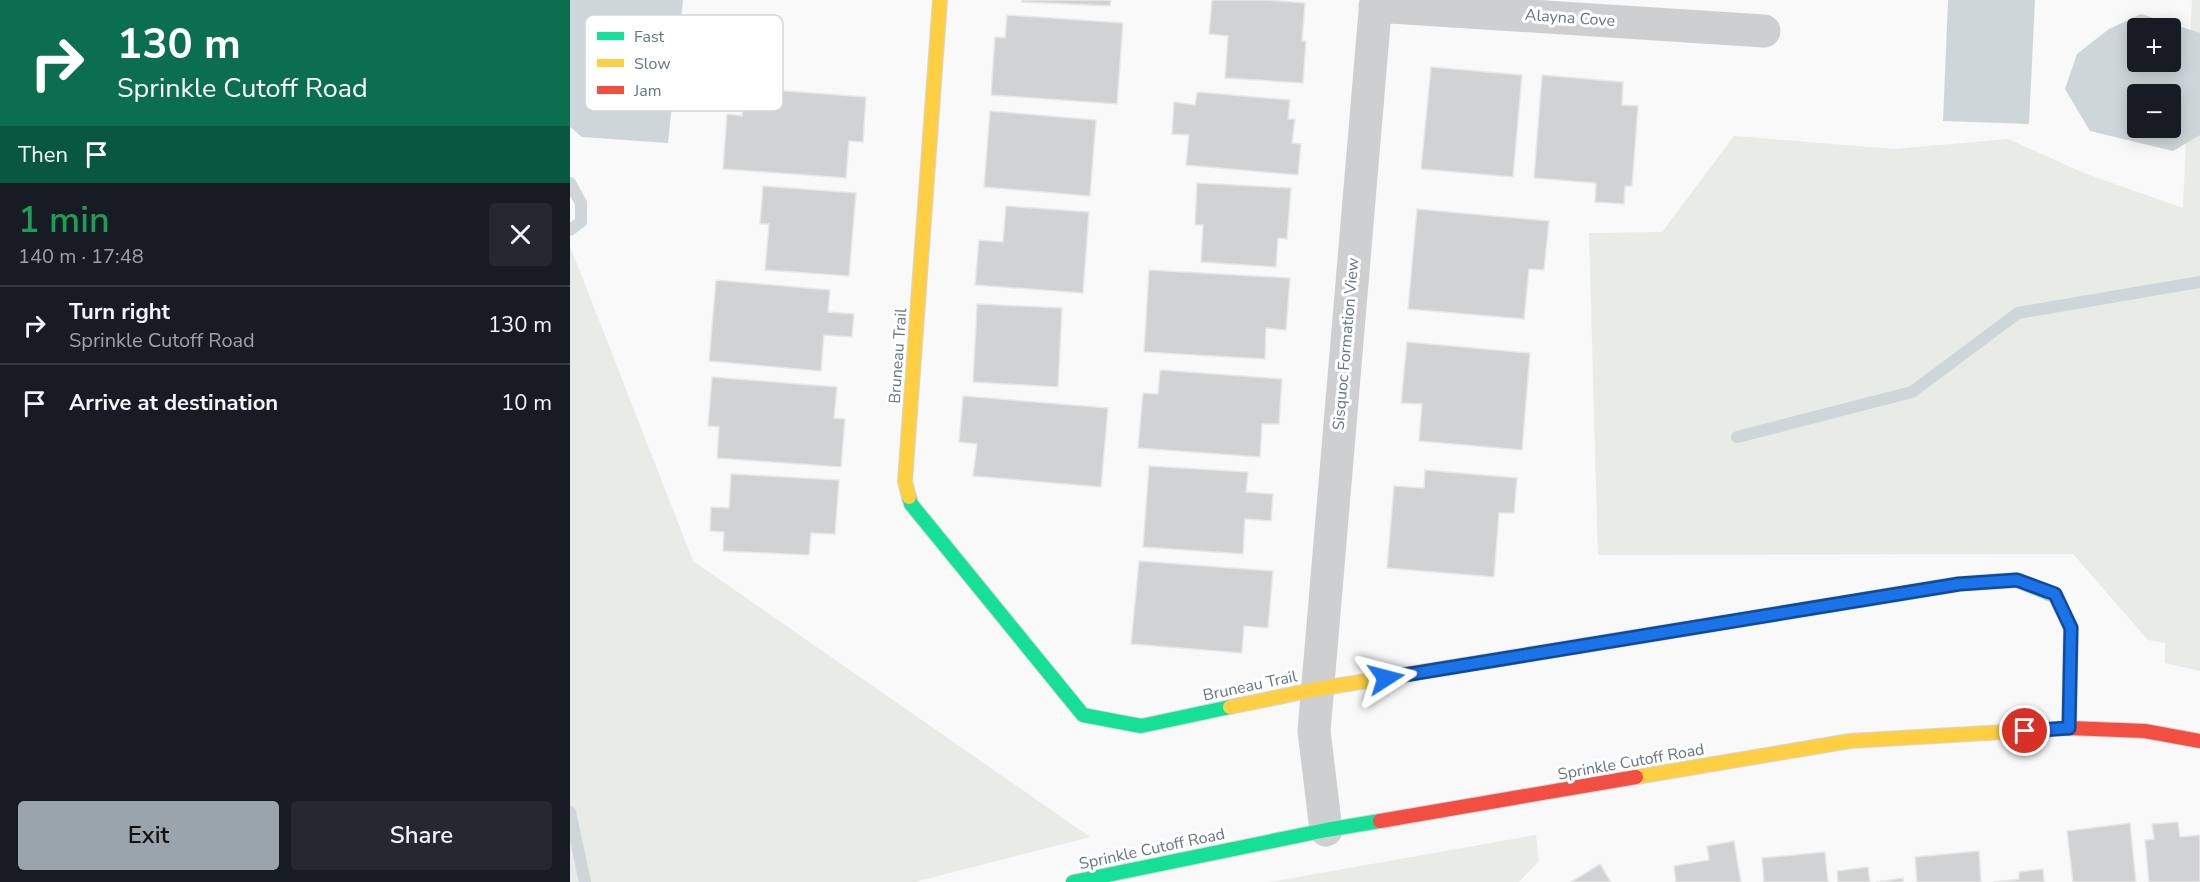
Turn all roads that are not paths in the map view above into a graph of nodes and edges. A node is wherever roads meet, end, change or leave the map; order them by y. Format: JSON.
{"nodes":[{"id":1,"x":940,"y":0,"type":"edge"},
{"id":2,"x":1375,"y":3,"type":"edge"},
{"id":3,"x":1764,"y":31,"type":"dead end"},
{"id":4,"x":1317,"y":689,"type":"junction"},
{"id":5,"x":2069,"y":728,"type":"junction"},
{"id":6,"x":2200,"y":741,"type":"edge"},
{"id":7,"x":1326,"y":830,"type":"junction"},
{"id":8,"x":1073,"y":882,"type":"edge"}],
"edges":[{"from":1,"to":4,"type":"street","name":"Bruneau Trail"},
{"from":2,"to":3,"type":"street","name":"Alayna Cove"},
{"from":2,"to":4,"type":"street","name":"Sisquoc Formation View"},
{"from":4,"to":5,"type":"street","name":"Bruneau Trail"},
{"from":4,"to":7,"type":"street","name":"Sisquoc Formation View"},
{"from":5,"to":6,"type":"street","name":"Sprinkle Cutoff Road"},
{"from":5,"to":7,"type":"street","name":"Sprinkle Cutoff Road"},
{"from":7,"to":8,"type":"street","name":"Sprinkle Cutoff Road"}]}
